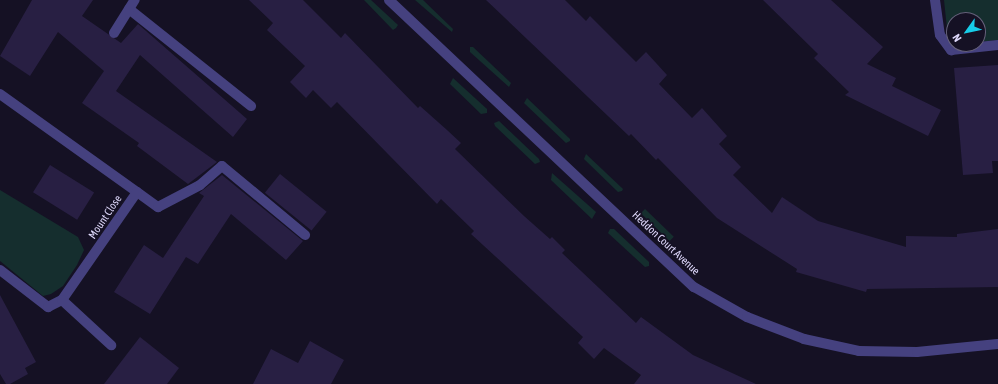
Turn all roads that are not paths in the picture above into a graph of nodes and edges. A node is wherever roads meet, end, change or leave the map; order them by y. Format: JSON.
{"nodes":[{"id":1,"x":389,"y":0,"type":"edge"},
{"id":2,"x":935,"y":0,"type":"edge"},
{"id":3,"x":132,"y":4,"type":"edge"},
{"id":4,"x":114,"y":33,"type":"dead end"},
{"id":5,"x":998,"y":45,"type":"edge"},
{"id":6,"x":0,"y":94,"type":"edge"},
{"id":7,"x":251,"y":106,"type":"dead end"},
{"id":8,"x":137,"y":192,"type":"junction"},
{"id":9,"x":305,"y":234,"type":"dead end"},
{"id":10,"x":0,"y":270,"type":"edge"},
{"id":11,"x":62,"y":300,"type":"junction"},
{"id":12,"x":111,"y":344,"type":"dead end"},
{"id":13,"x":998,"y":344,"type":"edge"}],
"edges":[{"from":1,"to":13,"type":"street","name":"Heddon Court Avenue"},
{"from":2,"to":5,"type":"street"},
{"from":3,"to":4,"type":"street"},
{"from":3,"to":7,"type":"street"},
{"from":6,"to":8,"type":"street","name":"Mount Close"},
{"from":8,"to":9,"type":"street"},
{"from":8,"to":11,"type":"street","name":"Mount Close"},
{"from":10,"to":11,"type":"street"},
{"from":11,"to":12,"type":"street"}]}
